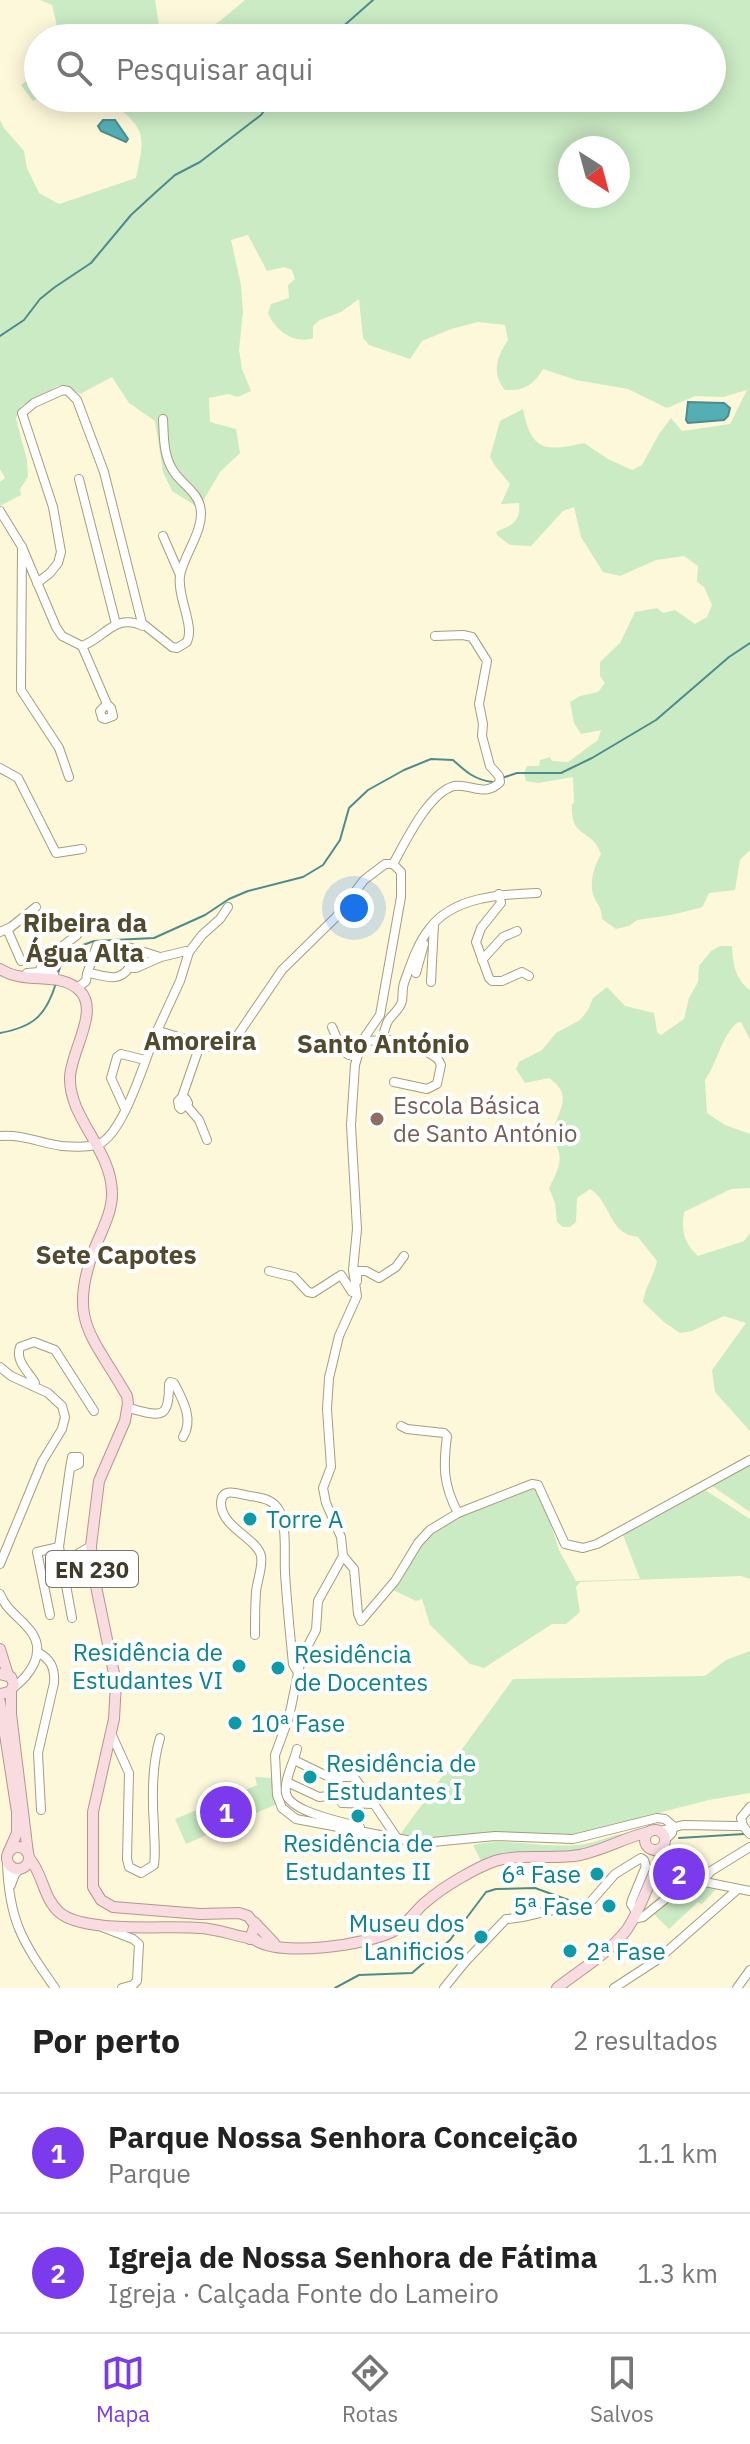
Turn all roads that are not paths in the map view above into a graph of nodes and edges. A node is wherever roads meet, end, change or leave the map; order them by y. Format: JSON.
{"nodes":[{"id":1,"x":163,"y":419,"type":"dead end"},
{"id":2,"x":79,"y":479,"type":"dead end"},
{"id":3,"x":0,"y":511,"type":"edge"},
{"id":4,"x":163,"y":536,"type":"dead end"},
{"id":5,"x":22,"y":547,"type":"junction"},
{"id":6,"x":180,"y":575,"type":"junction"},
{"id":7,"x":37,"y":583,"type":"junction"},
{"id":8,"x":116,"y":624,"type":"junction"},
{"id":9,"x":145,"y":627,"type":"junction"},
{"id":10,"x":435,"y":636,"type":"dead end"},
{"id":11,"x":82,"y":646,"type":"junction"},
{"id":12,"x":107,"y":704,"type":"dead end"},
{"id":13,"x":0,"y":768,"type":"edge"},
{"id":14,"x":69,"y":777,"type":"dead end"},
{"id":15,"x":82,"y":849,"type":"dead end"},
{"id":16,"x":393,"y":864,"type":"junction"},
{"id":17,"x":537,"y":893,"type":"dead end"},
{"id":18,"x":499,"y":894,"type":"junction"},
{"id":19,"x":36,"y":907,"type":"dead end"},
{"id":20,"x":228,"y":907,"type":"dead end"},
{"id":21,"x":434,"y":924,"type":"junction"},
{"id":22,"x":4,"y":931,"type":"edge"},
{"id":23,"x":517,"y":931,"type":"dead end"},
{"id":24,"x":77,"y":935,"type":"dead end"},
{"id":25,"x":423,"y":939,"type":"junction"},
{"id":26,"x":97,"y":945,"type":"dead end"},
{"id":27,"x":128,"y":947,"type":"dead end"},
{"id":28,"x":189,"y":952,"type":"junction"},
{"id":29,"x":161,"y":957,"type":"junction"},
{"id":30,"x":482,"y":960,"type":"junction"},
{"id":31,"x":21,"y":961,"type":"dead end"},
{"id":32,"x":0,"y":962,"type":"edge"},
{"id":33,"x":0,"y":969,"type":"edge"},
{"id":34,"x":39,"y":973,"type":"junction"},
{"id":35,"x":416,"y":973,"type":"dead end"},
{"id":36,"x":87,"y":974,"type":"junction"},
{"id":37,"x":529,"y":976,"type":"dead end"},
{"id":38,"x":54,"y":980,"type":"junction"},
{"id":39,"x":431,"y":982,"type":"dead end"},
{"id":40,"x":77,"y":988,"type":"junction"},
{"id":41,"x":332,"y":1027,"type":"dead end"},
{"id":42,"x":156,"y":1033,"type":"junction"},
{"id":43,"x":382,"y":1039,"type":"junction"},
{"id":44,"x":362,"y":1041,"type":"junction"},
{"id":45,"x":200,"y":1045,"type":"junction"},
{"id":46,"x":357,"y":1057,"type":"junction"},
{"id":47,"x":145,"y":1060,"type":"junction"},
{"id":48,"x":394,"y":1082,"type":"dead end"},
{"id":49,"x":125,"y":1109,"type":"junction"},
{"id":50,"x":0,"y":1136,"type":"edge"},
{"id":51,"x":207,"y":1140,"type":"dead end"},
{"id":52,"x":97,"y":1145,"type":"junction"},
{"id":53,"x":404,"y":1256,"type":"dead end"},
{"id":54,"x":269,"y":1271,"type":"dead end"},
{"id":55,"x":357,"y":1295,"type":"junction"},
{"id":56,"x":0,"y":1367,"type":"edge"},
{"id":57,"x":33,"y":1386,"type":"junction"},
{"id":58,"x":128,"y":1408,"type":"junction"},
{"id":59,"x":94,"y":1411,"type":"dead end"},
{"id":60,"x":401,"y":1426,"type":"dead end"},
{"id":61,"x":183,"y":1437,"type":"dead end"},
{"id":62,"x":750,"y":1460,"type":"edge"},
{"id":63,"x":70,"y":1468,"type":"dead end"},
{"id":64,"x":458,"y":1513,"type":"junction"},
{"id":65,"x":91,"y":1546,"type":"junction"},
{"id":66,"x":59,"y":1547,"type":"junction"},
{"id":67,"x":345,"y":1555,"type":"junction"},
{"id":68,"x":62,"y":1563,"type":"junction"},
{"id":69,"x":0,"y":1564,"type":"edge"},
{"id":70,"x":0,"y":1594,"type":"edge"},
{"id":71,"x":50,"y":1615,"type":"dead end"},
{"id":72,"x":72,"y":1618,"type":"dead end"},
{"id":73,"x":255,"y":1635,"type":"dead end"},
{"id":74,"x":0,"y":1649,"type":"edge"},
{"id":75,"x":37,"y":1652,"type":"junction"},
{"id":76,"x":298,"y":1672,"type":"junction"},
{"id":77,"x":9,"y":1681,"type":"edge"},
{"id":78,"x":0,"y":1694,"type":"edge"},
{"id":79,"x":0,"y":1702,"type":"edge"},
{"id":80,"x":111,"y":1733,"type":"junction"},
{"id":81,"x":160,"y":1738,"type":"dead end"},
{"id":82,"x":297,"y":1749,"type":"dead end"},
{"id":83,"x":294,"y":1760,"type":"junction"},
{"id":84,"x":287,"y":1782,"type":"junction"},
{"id":85,"x":342,"y":1803,"type":"dead end"},
{"id":86,"x":750,"y":1807,"type":"edge"},
{"id":87,"x":41,"y":1810,"type":"dead end"},
{"id":88,"x":673,"y":1826,"type":"junction"},
{"id":89,"x":747,"y":1830,"type":"edge"},
{"id":90,"x":659,"y":1837,"type":"junction"},
{"id":91,"x":394,"y":1838,"type":"junction"},
{"id":92,"x":622,"y":1843,"type":"junction"},
{"id":93,"x":647,"y":1845,"type":"junction"},
{"id":94,"x":750,"y":1847,"type":"edge"},
{"id":95,"x":8,"y":1856,"type":"junction"},
{"id":96,"x":26,"y":1862,"type":"junction"},
{"id":97,"x":654,"y":1871,"type":"junction"},
{"id":98,"x":703,"y":1881,"type":"junction"},
{"id":99,"x":10,"y":1889,"type":"junction"},
{"id":100,"x":738,"y":1889,"type":"junction"},
{"id":101,"x":750,"y":1891,"type":"edge"},
{"id":102,"x":634,"y":1915,"type":"junction"},
{"id":103,"x":246,"y":1918,"type":"junction"},
{"id":104,"x":98,"y":1925,"type":"junction"},
{"id":105,"x":233,"y":1934,"type":"junction"},
{"id":106,"x":252,"y":1939,"type":"junction"},
{"id":107,"x":274,"y":1943,"type":"junction"},
{"id":108,"x":290,"y":1950,"type":"junction"},
{"id":109,"x":750,"y":1970,"type":"edge"},
{"id":110,"x":55,"y":1988,"type":"edge"},
{"id":111,"x":122,"y":1988,"type":"edge"},
{"id":112,"x":444,"y":1988,"type":"edge"},
{"id":113,"x":557,"y":1988,"type":"edge"},
{"id":114,"x":614,"y":1988,"type":"edge"},
{"id":115,"x":737,"y":1988,"type":"edge"}],
"edges":[{"from":1,"to":6,"type":"street"},
{"from":2,"to":8,"type":"street"},
{"from":3,"to":5,"type":"street"},
{"from":4,"to":6,"type":"street"},
{"from":5,"to":7,"type":"street"},
{"from":5,"to":14,"type":"street"},
{"from":6,"to":9,"type":"street"},
{"from":7,"to":9,"type":"street"},
{"from":7,"to":11,"type":"street"},
{"from":8,"to":9,"type":"street"},
{"from":8,"to":11,"type":"street"},
{"from":10,"to":16,"type":"street"},
{"from":11,"to":12,"type":"street"},
{"from":13,"to":15,"type":"street"},
{"from":16,"to":44,"type":"street"},
{"from":16,"to":45,"type":"street"},
{"from":17,"to":18,"type":"street"},
{"from":18,"to":21,"type":"street"},
{"from":18,"to":30,"type":"street"},
{"from":19,"to":22,"type":"street"},
{"from":20,"to":28,"type":"street"},
{"from":21,"to":25,"type":"street"},
{"from":21,"to":39,"type":"street"},
{"from":22,"to":31,"type":"street"},
{"from":23,"to":30,"type":"street"},
{"from":24,"to":34,"type":"street"},
{"from":25,"to":35,"type":"street"},
{"from":25,"to":43,"type":"street"},
{"from":26,"to":36,"type":"street"},
{"from":27,"to":29,"type":"street"},
{"from":28,"to":29,"type":"street"},
{"from":28,"to":42,"type":"street"},
{"from":29,"to":36,"type":"street"},
{"from":30,"to":37,"type":"street"},
{"from":32,"to":34,"type":"street"},
{"from":33,"to":38,"type":"main road"},
{"from":34,"to":38,"type":"street"},
{"from":36,"to":40,"type":"street"},
{"from":38,"to":40,"type":"main road"},
{"from":40,"to":52,"type":"main road"},
{"from":41,"to":46,"type":"street"},
{"from":42,"to":45,"type":"street"},
{"from":42,"to":47,"type":"street"},
{"from":43,"to":44,"type":"street"},
{"from":43,"to":48,"type":"street"},
{"from":44,"to":46,"type":"street"},
{"from":45,"to":51,"type":"street"},
{"from":46,"to":55,"type":"street"},
{"from":47,"to":49,"type":"street"},
{"from":47,"to":49,"type":"street"},
{"from":49,"to":52,"type":"street"},
{"from":50,"to":52,"type":"street"},
{"from":52,"to":58,"type":"main road"},
{"from":53,"to":55,"type":"street"},
{"from":54,"to":55,"type":"street"},
{"from":55,"to":67,"type":"street"},
{"from":56,"to":57,"type":"street"},
{"from":57,"to":59,"type":"street"},
{"from":57,"to":69,"type":"street"},
{"from":58,"to":61,"type":"street"},
{"from":58,"to":65,"type":"main road","number":"EN 230"},
{"from":60,"to":64,"type":"street"},
{"from":62,"to":64,"type":"street"},
{"from":63,"to":66,"type":"street"},
{"from":64,"to":67,"type":"street"},
{"from":65,"to":68,"type":"street"},
{"from":65,"to":80,"type":"main road","number":"EN 230"},
{"from":66,"to":68,"type":"street"},
{"from":66,"to":71,"type":"street"},
{"from":67,"to":76,"type":"street"},
{"from":68,"to":72,"type":"street"},
{"from":70,"to":75,"type":"street"},
{"from":73,"to":76,"type":"street"},
{"from":74,"to":77,"type":"main road"},
{"from":75,"to":77,"type":"street"},
{"from":75,"to":87,"type":"street"},
{"from":76,"to":91,"type":"street"},
{"from":77,"to":78,"type":"main road"},
{"from":77,"to":96,"type":"main road"},
{"from":79,"to":95,"type":"main road"},
{"from":80,"to":81,"type":"street"},
{"from":80,"to":103,"type":"main road","number":"EN 230"},
{"from":82,"to":83,"type":"street"},
{"from":83,"to":84,"type":"street"},
{"from":83,"to":84,"type":"street"},
{"from":84,"to":91,"type":"street"},
{"from":85,"to":91,"type":"street"},
{"from":86,"to":89,"type":"street"},
{"from":88,"to":89,"type":"street"},
{"from":88,"to":90,"type":"street"},
{"from":88,"to":91,"type":"street"},
{"from":90,"to":92,"type":"main road"},
{"from":90,"to":93,"type":"main road"},
{"from":90,"to":93,"type":"main road"},
{"from":90,"to":97,"type":"main road"},
{"from":92,"to":93,"type":"main road"},
{"from":92,"to":108,"type":"main road"},
{"from":93,"to":97,"type":"main road"},
{"from":94,"to":98,"type":"street"},
{"from":95,"to":96,"type":"main road"},
{"from":95,"to":96,"type":"main road"},
{"from":95,"to":99,"type":"street"},
{"from":96,"to":99,"type":"street"},
{"from":96,"to":104,"type":"main road"},
{"from":97,"to":102,"type":"main road"},
{"from":98,"to":100,"type":"street"},
{"from":98,"to":102,"type":"street"},
{"from":99,"to":110,"type":"street"},
{"from":100,"to":101,"type":"street"},
{"from":100,"to":114,"type":"street"},
{"from":102,"to":112,"type":"street"},
{"from":102,"to":113,"type":"main road"},
{"from":103,"to":105,"type":"main road"},
{"from":103,"to":106,"type":"main road"},
{"from":103,"to":107,"type":"main road"},
{"from":104,"to":105,"type":"main road"},
{"from":104,"to":111,"type":"street"},
{"from":105,"to":106,"type":"main road"},
{"from":106,"to":107,"type":"main road"},
{"from":106,"to":108,"type":"main road"},
{"from":107,"to":108,"type":"main road"},
{"from":109,"to":115,"type":"street"}]}
